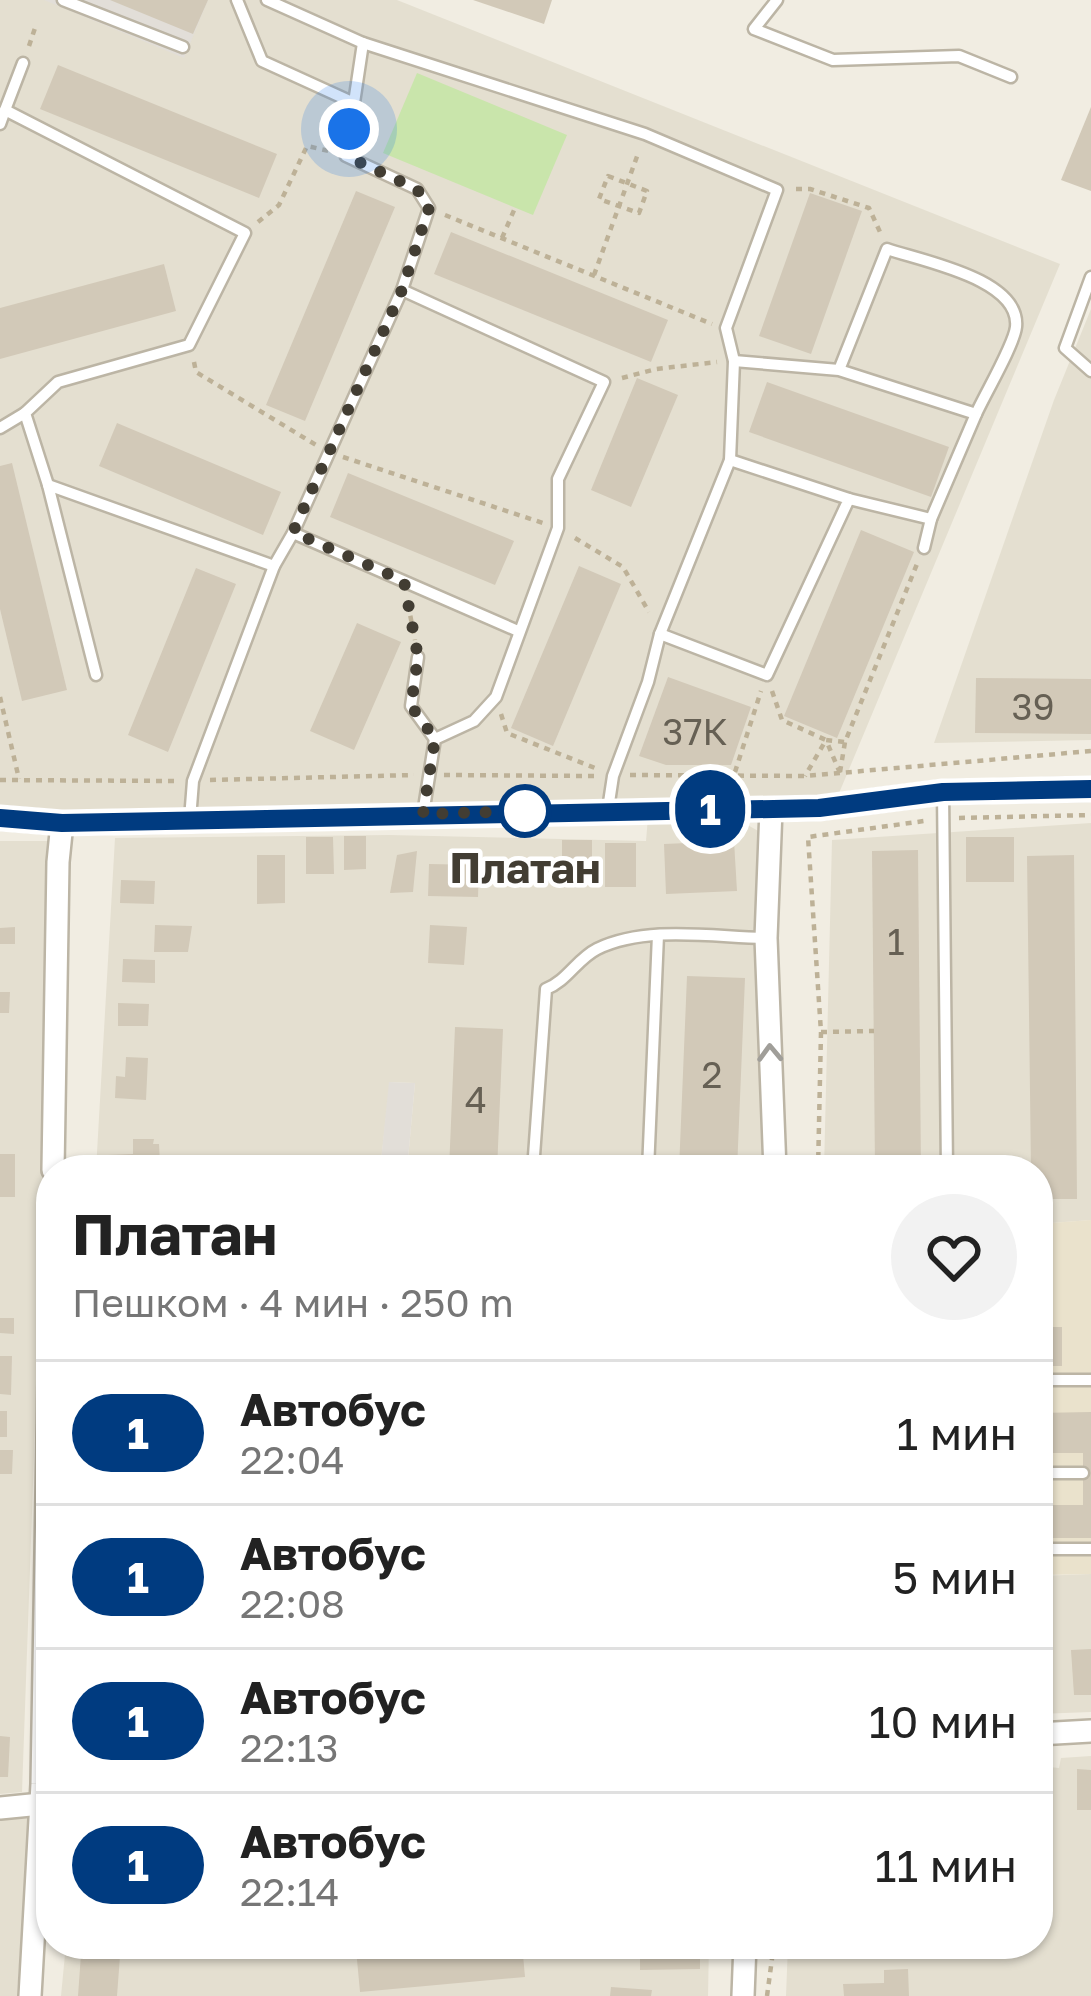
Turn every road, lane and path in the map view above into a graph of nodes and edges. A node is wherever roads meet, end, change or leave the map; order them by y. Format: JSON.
{"nodes":[{"id":1,"x":64,"y":0,"type":"edge"},
{"id":2,"x":237,"y":0,"type":"edge"},
{"id":3,"x":267,"y":0,"type":"edge"},
{"id":4,"x":777,"y":0,"type":"edge"},
{"id":5,"x":363,"y":43,"type":"junction"},
{"id":6,"x":183,"y":47,"type":"dead end"},
{"id":7,"x":23,"y":63,"type":"dead end"},
{"id":8,"x":1011,"y":77,"type":"dead end"},
{"id":9,"x":352,"y":102,"type":"junction"},
{"id":10,"x":5,"y":110,"type":"junction"},
{"id":11,"x":0,"y":124,"type":"edge"},
{"id":12,"x":645,"y":134,"type":"junction"},
{"id":13,"x":308,"y":146,"type":"dead end"},
{"id":14,"x":627,"y":183,"type":"junction"},
{"id":15,"x":777,"y":190,"type":"junction"},
{"id":16,"x":619,"y":206,"type":"junction"},
{"id":17,"x":429,"y":208,"type":"junction"},
{"id":18,"x":515,"y":208,"type":"dead end"},
{"id":19,"x":245,"y":233,"type":"junction"},
{"id":20,"x":502,"y":238,"type":"junction"},
{"id":21,"x":887,"y":249,"type":"junction"},
{"id":22,"x":593,"y":277,"type":"junction"},
{"id":23,"x":1091,"y":277,"type":"edge"},
{"id":24,"x":402,"y":290,"type":"junction"},
{"id":25,"x":726,"y":328,"type":"junction"},
{"id":26,"x":189,"y":345,"type":"junction"},
{"id":27,"x":734,"y":361,"type":"junction"},
{"id":28,"x":839,"y":370,"type":"junction"},
{"id":29,"x":1091,"y":371,"type":"edge"},
{"id":30,"x":604,"y":382,"type":"junction"},
{"id":31,"x":25,"y":413,"type":"junction"},
{"id":32,"x":976,"y":413,"type":"junction"},
{"id":33,"x":0,"y":428,"type":"edge"},
{"id":34,"x":328,"y":452,"type":"junction"},
{"id":35,"x":730,"y":460,"type":"junction"},
{"id":36,"x":48,"y":485,"type":"junction"},
{"id":37,"x":849,"y":499,"type":"junction"},
{"id":38,"x":931,"y":519,"type":"junction"},
{"id":39,"x":558,"y":528,"type":"junction"},
{"id":40,"x":293,"y":532,"type":"junction"},
{"id":41,"x":923,"y":548,"type":"joint"},
{"id":42,"x":274,"y":566,"type":"junction"},
{"id":43,"x":404,"y":581,"type":"junction"},
{"id":44,"x":518,"y":631,"type":"junction"},
{"id":45,"x":660,"y":634,"type":"junction"},
{"id":46,"x":418,"y":657,"type":"joint"},
{"id":47,"x":96,"y":675,"type":"dead end"},
{"id":48,"x":766,"y":675,"type":"junction"},
{"id":49,"x":0,"y":697,"type":"edge"},
{"id":50,"x":496,"y":697,"type":"junction"},
{"id":51,"x":435,"y":739,"type":"junction"},
{"id":52,"x":826,"y":740,"type":"junction"},
{"id":53,"x":844,"y":742,"type":"junction"},
{"id":54,"x":1091,"y":751,"type":"edge"},
{"id":55,"x":667,"y":765,"type":"dead end"},
{"id":56,"x":840,"y":773,"type":"junction"},
{"id":57,"x":426,"y":774,"type":"junction"},
{"id":58,"x":734,"y":774,"type":"junction"},
{"id":59,"x":664,"y":775,"type":"junction"},
{"id":60,"x":614,"y":776,"type":"junction"},
{"id":61,"x":806,"y":776,"type":"junction"},
{"id":62,"x":0,"y":780,"type":"edge"},
{"id":63,"x":19,"y":781,"type":"junction"},
{"id":64,"x":193,"y":781,"type":"junction"},
{"id":65,"x":1091,"y":789,"type":"edge"},
{"id":66,"x":943,"y":792,"type":"junction"},
{"id":67,"x":608,"y":809,"type":"junction"},
{"id":68,"x":771,"y":809,"type":"junction"},
{"id":69,"x":423,"y":814,"type":"junction"},
{"id":70,"x":0,"y":818,"type":"edge"},
{"id":71,"x":190,"y":819,"type":"junction"},
{"id":72,"x":62,"y":823,"type":"junction"},
{"id":73,"x":808,"y":837,"type":"dead end"},
{"id":74,"x":658,"y":935,"type":"junction"},
{"id":75,"x":766,"y":938,"type":"junction"},
{"id":76,"x":874,"y":1031,"type":"dead end"},
{"id":77,"x":821,"y":1032,"type":"junction"},
{"id":78,"x":52,"y":1155,"type":"edge"},
{"id":79,"x":534,"y":1155,"type":"edge"},
{"id":80,"x":649,"y":1155,"type":"edge"},
{"id":81,"x":774,"y":1155,"type":"edge"},
{"id":82,"x":818,"y":1155,"type":"edge"},
{"id":83,"x":947,"y":1155,"type":"edge"},
{"id":84,"x":1053,"y":1380,"type":"edge"},
{"id":85,"x":1091,"y":1381,"type":"edge"},
{"id":86,"x":1053,"y":1473,"type":"edge"},
{"id":87,"x":1083,"y":1473,"type":"dead end"},
{"id":88,"x":1053,"y":1549,"type":"edge"},
{"id":89,"x":1091,"y":1549,"type":"edge"},
{"id":90,"x":1091,"y":1731,"type":"edge"},
{"id":91,"x":1053,"y":1733,"type":"edge"},
{"id":92,"x":36,"y":1805,"type":"edge"},
{"id":93,"x":0,"y":1808,"type":"edge"},
{"id":94,"x":36,"y":1924,"type":"edge"},
{"id":95,"x":744,"y":1959,"type":"edge"},
{"id":96,"x":772,"y":1959,"type":"edge"},
{"id":97,"x":30,"y":1996,"type":"edge"},
{"id":98,"x":743,"y":1996,"type":"edge"},
{"id":99,"x":767,"y":1996,"type":"edge"}],
"edges":[{"from":1,"to":6,"type":"lane"},
{"from":2,"to":9,"type":"lane"},
{"from":3,"to":5,"type":"lane"},
{"from":4,"to":8,"type":"lane"},
{"from":5,"to":9,"type":"lane"},
{"from":5,"to":12,"type":"lane"},
{"from":7,"to":10,"type":"lane"},
{"from":9,"to":17,"type":"lane"},
{"from":10,"to":11,"type":"lane"},
{"from":10,"to":19,"type":"lane"},
{"from":12,"to":14,"type":"path"},
{"from":12,"to":15,"type":"lane"},
{"from":13,"to":19,"type":"path"},
{"from":14,"to":16,"type":"path"},
{"from":14,"to":16,"type":"path"},
{"from":14,"to":16,"type":"path"},
{"from":15,"to":21,"type":"path"},
{"from":15,"to":25,"type":"lane"},
{"from":16,"to":22,"type":"path"},
{"from":17,"to":20,"type":"path"},
{"from":17,"to":24,"type":"lane"},
{"from":18,"to":20,"type":"path"},
{"from":19,"to":26,"type":"lane"},
{"from":20,"to":22,"type":"path"},
{"from":21,"to":28,"type":"lane"},
{"from":21,"to":32,"type":"lane"},
{"from":22,"to":25,"type":"path"},
{"from":23,"to":29,"type":"lane"},
{"from":24,"to":30,"type":"lane"},
{"from":24,"to":34,"type":"lane"},
{"from":25,"to":27,"type":"lane"},
{"from":26,"to":31,"type":"lane"},
{"from":26,"to":34,"type":"path"},
{"from":27,"to":28,"type":"lane"},
{"from":27,"to":30,"type":"path"},
{"from":27,"to":35,"type":"lane"},
{"from":28,"to":32,"type":"lane"},
{"from":30,"to":39,"type":"lane"},
{"from":31,"to":33,"type":"lane"},
{"from":31,"to":36,"type":"lane"},
{"from":32,"to":38,"type":"lane"},
{"from":34,"to":39,"type":"path"},
{"from":34,"to":40,"type":"lane"},
{"from":35,"to":37,"type":"lane"},
{"from":35,"to":45,"type":"lane"},
{"from":36,"to":42,"type":"lane"},
{"from":36,"to":47,"type":"lane"},
{"from":37,"to":38,"type":"lane"},
{"from":37,"to":48,"type":"lane"},
{"from":38,"to":41,"type":"lane"},
{"from":39,"to":44,"type":"lane"},
{"from":39,"to":45,"type":"path"},
{"from":40,"to":42,"type":"lane"},
{"from":40,"to":43,"type":"lane"},
{"from":41,"to":53,"type":"path"},
{"from":42,"to":64,"type":"lane"},
{"from":43,"to":44,"type":"lane"},
{"from":43,"to":46,"type":"path"},
{"from":44,"to":50,"type":"lane"},
{"from":45,"to":48,"type":"lane"},
{"from":45,"to":60,"type":"lane"},
{"from":46,"to":51,"type":"lane"},
{"from":48,"to":52,"type":"path"},
{"from":48,"to":58,"type":"path"},
{"from":49,"to":63,"type":"path"},
{"from":50,"to":51,"type":"lane"},
{"from":50,"to":60,"type":"path"},
{"from":51,"to":57,"type":"lane"},
{"from":52,"to":53,"type":"path"},
{"from":52,"to":56,"type":"path"},
{"from":52,"to":61,"type":"path"},
{"from":53,"to":56,"type":"path"},
{"from":54,"to":56,"type":"path"},
{"from":55,"to":59,"type":"path"},
{"from":56,"to":61,"type":"path"},
{"from":57,"to":60,"type":"path"},
{"from":57,"to":64,"type":"path"},
{"from":57,"to":69,"type":"lane"},
{"from":58,"to":59,"type":"path"},
{"from":58,"to":61,"type":"path"},
{"from":59,"to":60,"type":"path"},
{"from":60,"to":67,"type":"lane"},
{"from":62,"to":63,"type":"path"},
{"from":63,"to":64,"type":"path"},
{"from":64,"to":71,"type":"lane"},
{"from":65,"to":66,"type":"street"},
{"from":66,"to":68,"type":"street"},
{"from":66,"to":83,"type":"lane"},
{"from":67,"to":68,"type":"street"},
{"from":67,"to":69,"type":"street"},
{"from":68,"to":75,"type":"street"},
{"from":69,"to":71,"type":"street"},
{"from":70,"to":72,"type":"street"},
{"from":71,"to":72,"type":"street"},
{"from":72,"to":78,"type":"street"},
{"from":73,"to":77,"type":"path"},
{"from":74,"to":75,"type":"lane"},
{"from":74,"to":79,"type":"lane"},
{"from":74,"to":80,"type":"lane"},
{"from":81,"to":75,"type":"street","one_way":true},
{"from":76,"to":77,"type":"path"},
{"from":77,"to":82,"type":"path"},
{"from":84,"to":85,"type":"lane"},
{"from":86,"to":87,"type":"lane"},
{"from":88,"to":89,"type":"lane"},
{"from":90,"to":91,"type":"street"},
{"from":92,"to":93,"type":"street"},
{"from":94,"to":97,"type":"street"},
{"from":95,"to":98,"type":"street"},
{"from":96,"to":99,"type":"path"}]}
